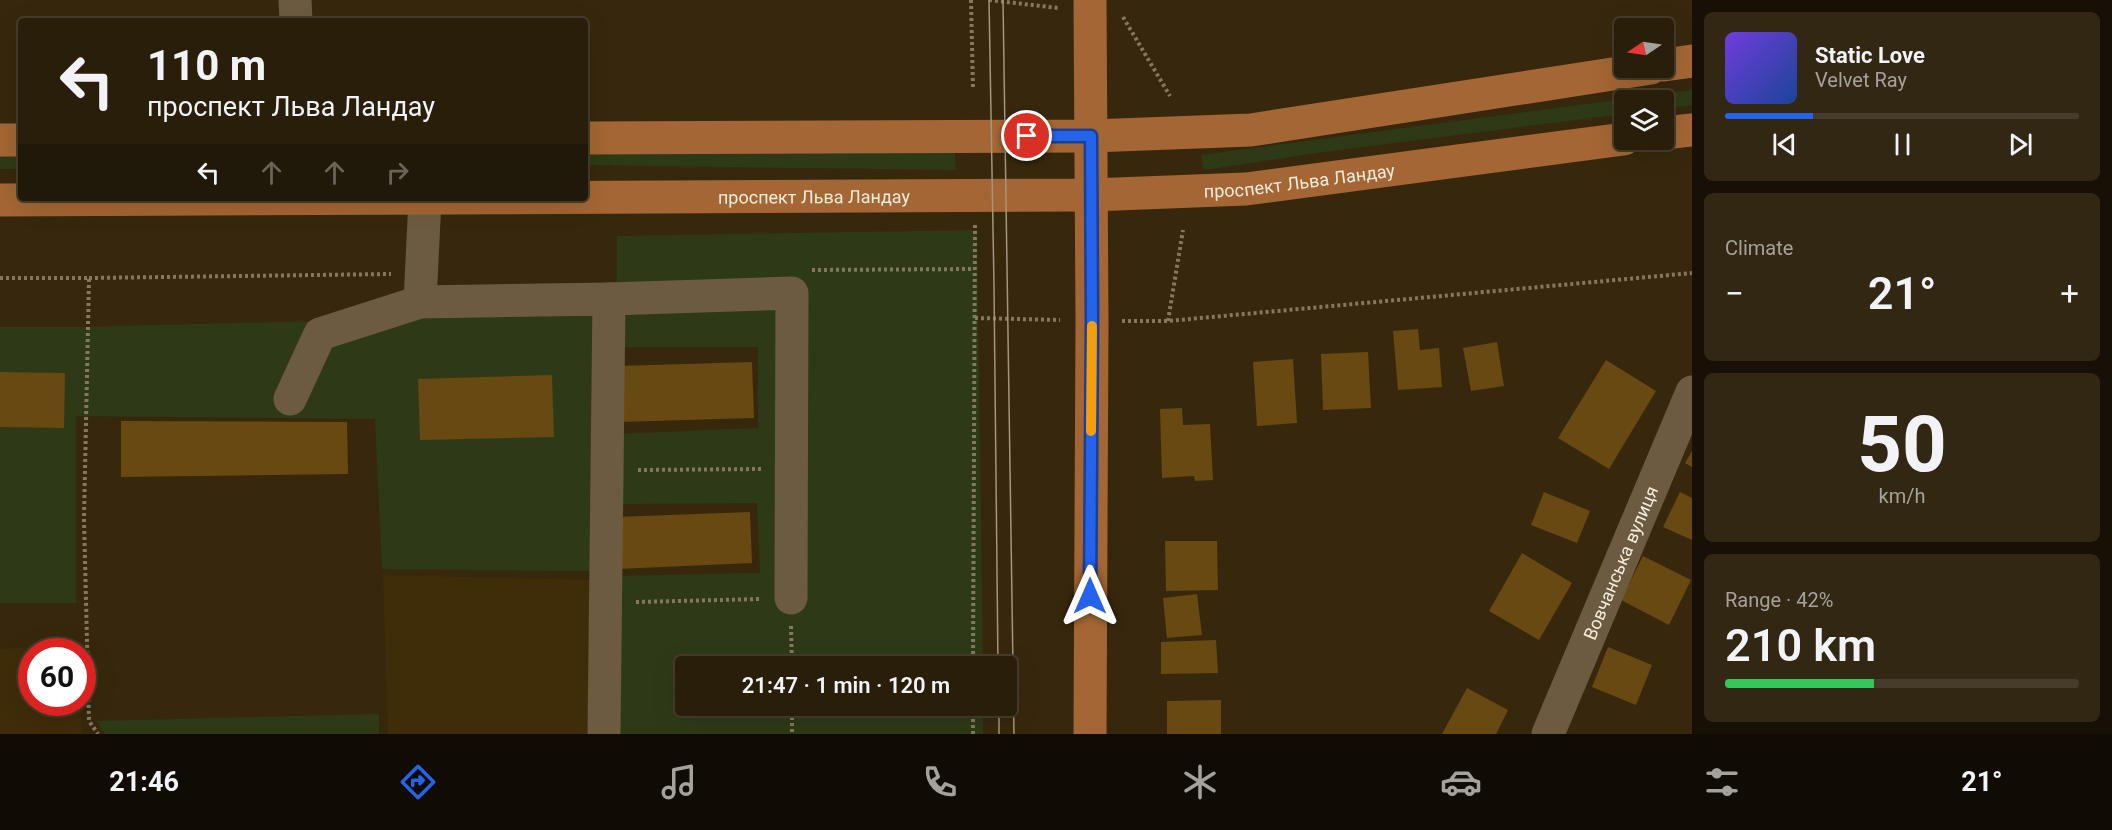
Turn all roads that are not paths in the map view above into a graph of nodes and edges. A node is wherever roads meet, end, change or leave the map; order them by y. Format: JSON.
{"nodes":[{"id":1,"x":295,"y":0,"type":"edge"},
{"id":2,"x":1105,"y":5,"type":"edge"},
{"id":3,"x":296,"y":18,"type":"edge"},
{"id":4,"x":1692,"y":61,"type":"edge"},
{"id":5,"x":1674,"y":64,"type":"edge"},
{"id":6,"x":1614,"y":74,"type":"edge"},
{"id":7,"x":1091,"y":136,"type":"junction"},
{"id":8,"x":588,"y":138,"type":"edge"},
{"id":9,"x":0,"y":140,"type":"edge"},
{"id":10,"x":18,"y":140,"type":"edge"},
{"id":11,"x":1614,"y":140,"type":"edge"},
{"id":12,"x":1091,"y":195,"type":"junction"},
{"id":13,"x":588,"y":198,"type":"edge"},
{"id":14,"x":0,"y":200,"type":"edge"},
{"id":15,"x":18,"y":200,"type":"edge"},
{"id":16,"x":425,"y":201,"type":"edge"},
{"id":17,"x":609,"y":299,"type":"junction"},
{"id":18,"x":420,"y":302,"type":"junction"},
{"id":19,"x":1692,"y":392,"type":"edge"},
{"id":20,"x":290,"y":399,"type":"dead end"},
{"id":21,"x":791,"y":598,"type":"road end"},
{"id":22,"x":604,"y":734,"type":"edge"},
{"id":23,"x":1090,"y":734,"type":"edge"},
{"id":24,"x":1548,"y":734,"type":"edge"}],
"edges":[{"from":1,"to":3,"type":"street"},
{"from":2,"to":7,"type":"main road"},
{"from":4,"to":5,"type":"main road"},
{"from":6,"to":7,"type":"main road"},
{"from":7,"to":8,"type":"main road"},
{"from":7,"to":12,"type":"main road"},
{"from":9,"to":10,"type":"main road"},
{"from":11,"to":12,"type":"main road","name":"проспект Льва Ландау"},
{"from":12,"to":13,"type":"main road","name":"проспект Льва Ландау"},
{"from":12,"to":23,"type":"main road"},
{"from":14,"to":15,"type":"main road","name":"проспект Льва Ландау"},
{"from":16,"to":18,"type":"street"},
{"from":17,"to":18,"type":"street"},
{"from":17,"to":21,"type":"street"},
{"from":17,"to":22,"type":"street"},
{"from":18,"to":20,"type":"street"},
{"from":19,"to":24,"type":"street","name":"Вовчанська вулиця"}]}
